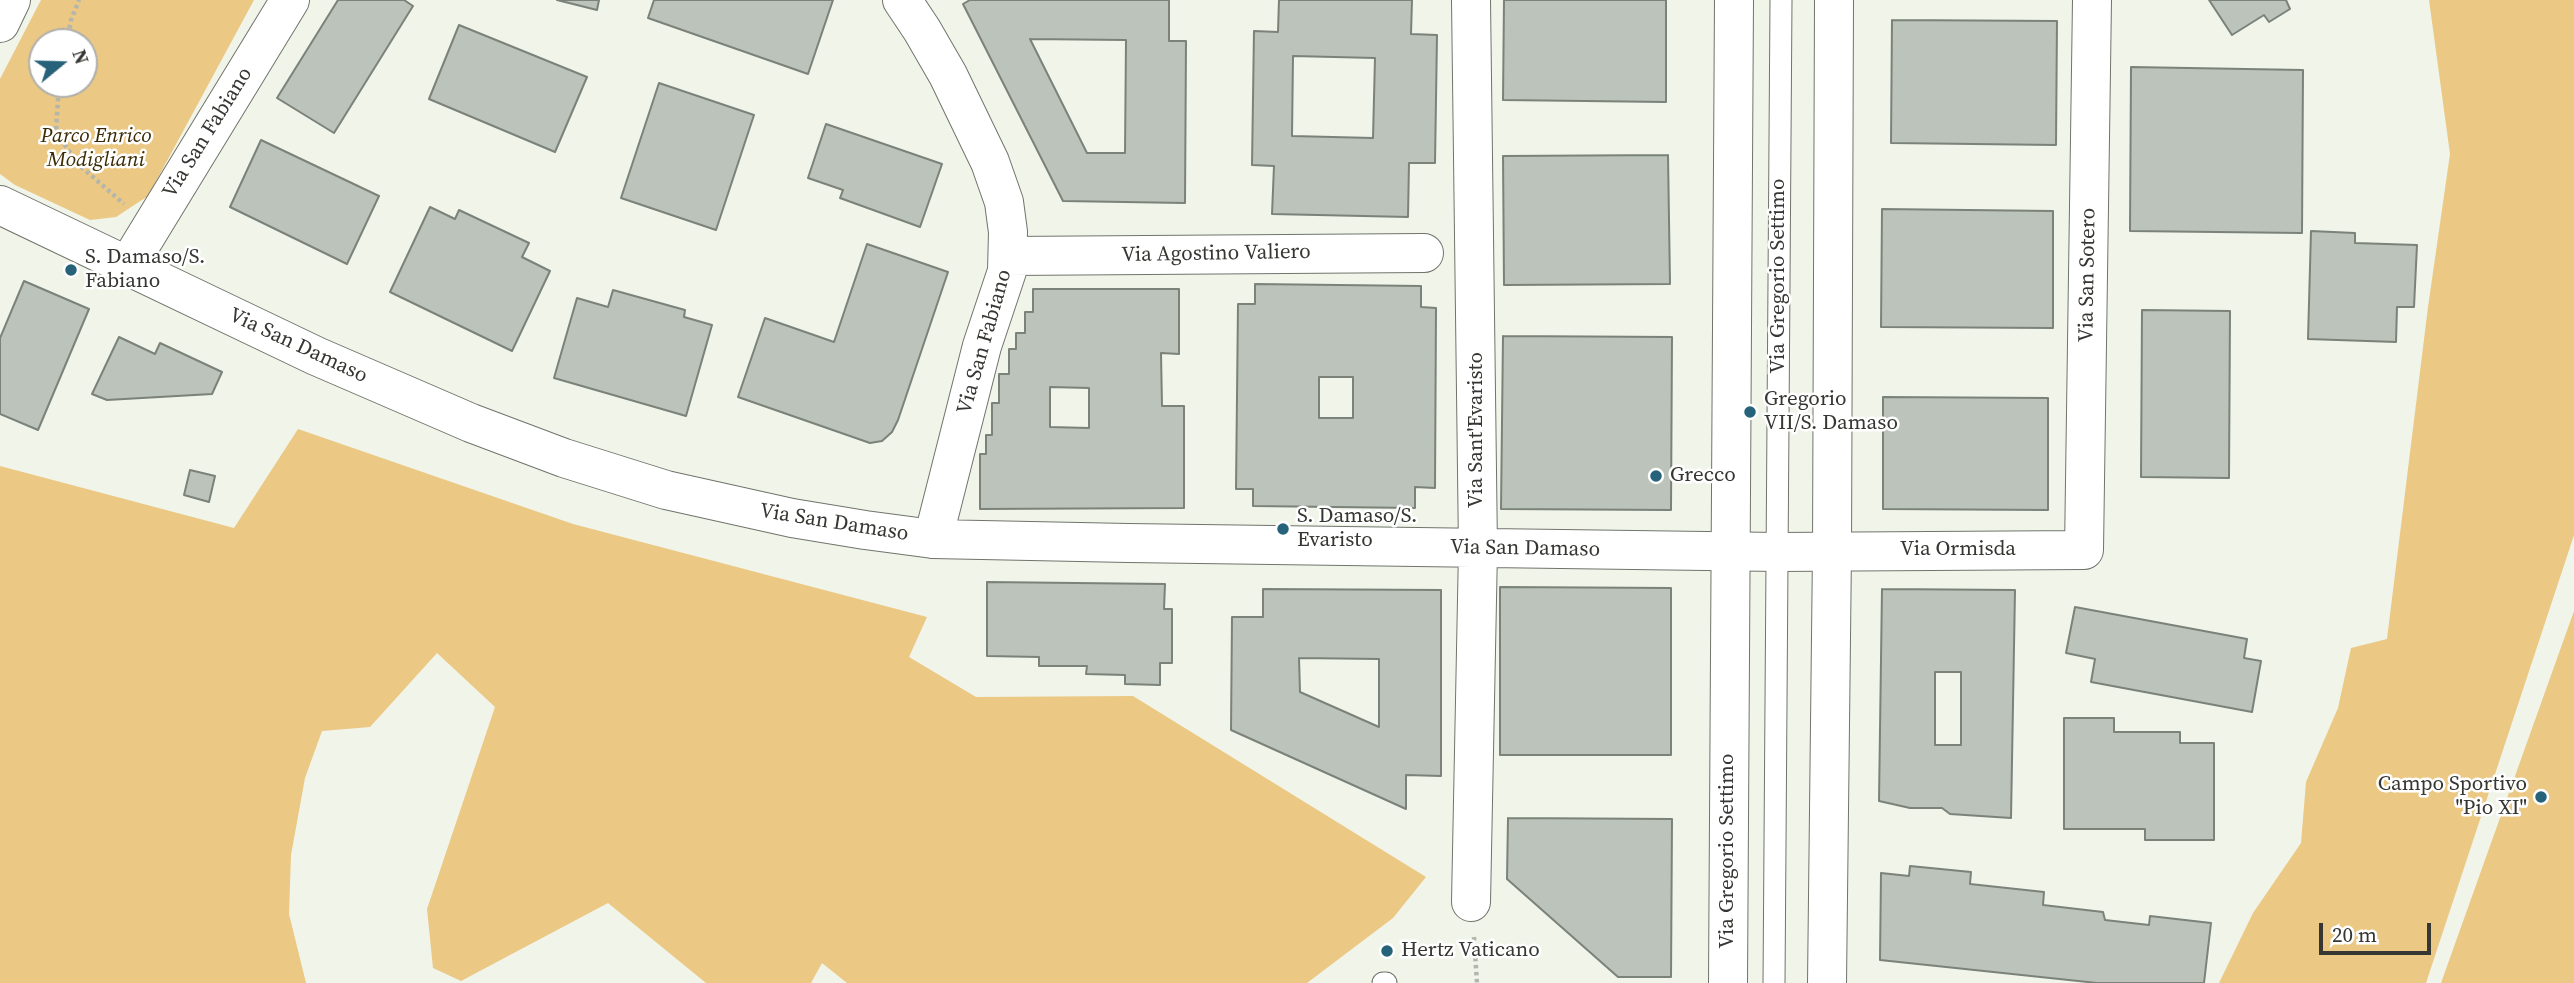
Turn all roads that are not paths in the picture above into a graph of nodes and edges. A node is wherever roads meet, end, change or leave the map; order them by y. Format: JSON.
{"nodes":[{"id":1,"x":11,"y":0,"type":"edge"},
{"id":2,"x":290,"y":0,"type":"edge"},
{"id":3,"x":902,"y":0,"type":"edge"},
{"id":4,"x":1471,"y":0,"type":"edge"},
{"id":5,"x":1734,"y":0,"type":"edge"},
{"id":6,"x":1781,"y":0,"type":"edge"},
{"id":7,"x":1834,"y":0,"type":"edge"},
{"id":8,"x":2092,"y":0,"type":"edge"},
{"id":9,"x":0,"y":23,"type":"edge"},
{"id":10,"x":0,"y":205,"type":"edge"},
{"id":11,"x":1424,"y":253,"type":"dead end"},
{"id":12,"x":1009,"y":256,"type":"junction"},
{"id":13,"x":128,"y":267,"type":"junction"},
{"id":14,"x":933,"y":539,"type":"junction"},
{"id":15,"x":1478,"y":549,"type":"junction"},
{"id":16,"x":1729,"y":551,"type":"junction"},
{"id":17,"x":1832,"y":551,"type":"junction"},
{"id":18,"x":2084,"y":551,"type":"joint"},
{"id":19,"x":1778,"y":552,"type":"junction"},
{"id":20,"x":1472,"y":901,"type":"dead end"},
{"id":21,"x":1824,"y":974,"type":"edge"},
{"id":22,"x":1728,"y":983,"type":"edge"},
{"id":23,"x":1774,"y":983,"type":"edge"}],
"edges":[{"from":1,"to":9,"type":"street"},
{"from":2,"to":13,"type":"street","name":"Via San Fabiano"},
{"from":3,"to":12,"type":"street","name":"Via San Fabiano"},
{"from":4,"to":15,"type":"street","name":"Via Sant'Evaristo"},
{"from":5,"to":16,"type":"street","name":"Via Gregorio Settimo"},
{"from":6,"to":19,"type":"lane","name":"Via Gregorio Settimo"},
{"from":7,"to":17,"type":"street"},
{"from":8,"to":18,"type":"street","name":"Via San Sotero"},
{"from":10,"to":13,"type":"street","name":"Via San Damaso"},
{"from":11,"to":12,"type":"street","name":"Via Agostino Valiero"},
{"from":12,"to":14,"type":"street","name":"Via San Fabiano"},
{"from":13,"to":14,"type":"street","name":"Via San Damaso"},
{"from":14,"to":15,"type":"street","name":"Via San Damaso"},
{"from":15,"to":16,"type":"street","name":"Via San Damaso"},
{"from":15,"to":20,"type":"street","name":"Via Sant'Evaristo"},
{"from":16,"to":19,"type":"street"},
{"from":16,"to":22,"type":"street","name":"Via Gregorio Settimo"},
{"from":17,"to":18,"type":"street","name":"Via Ormisda"},
{"from":17,"to":19,"type":"street"},
{"from":17,"to":21,"type":"street"},
{"from":19,"to":23,"type":"lane","name":"Via Gregorio Settimo"}]}
